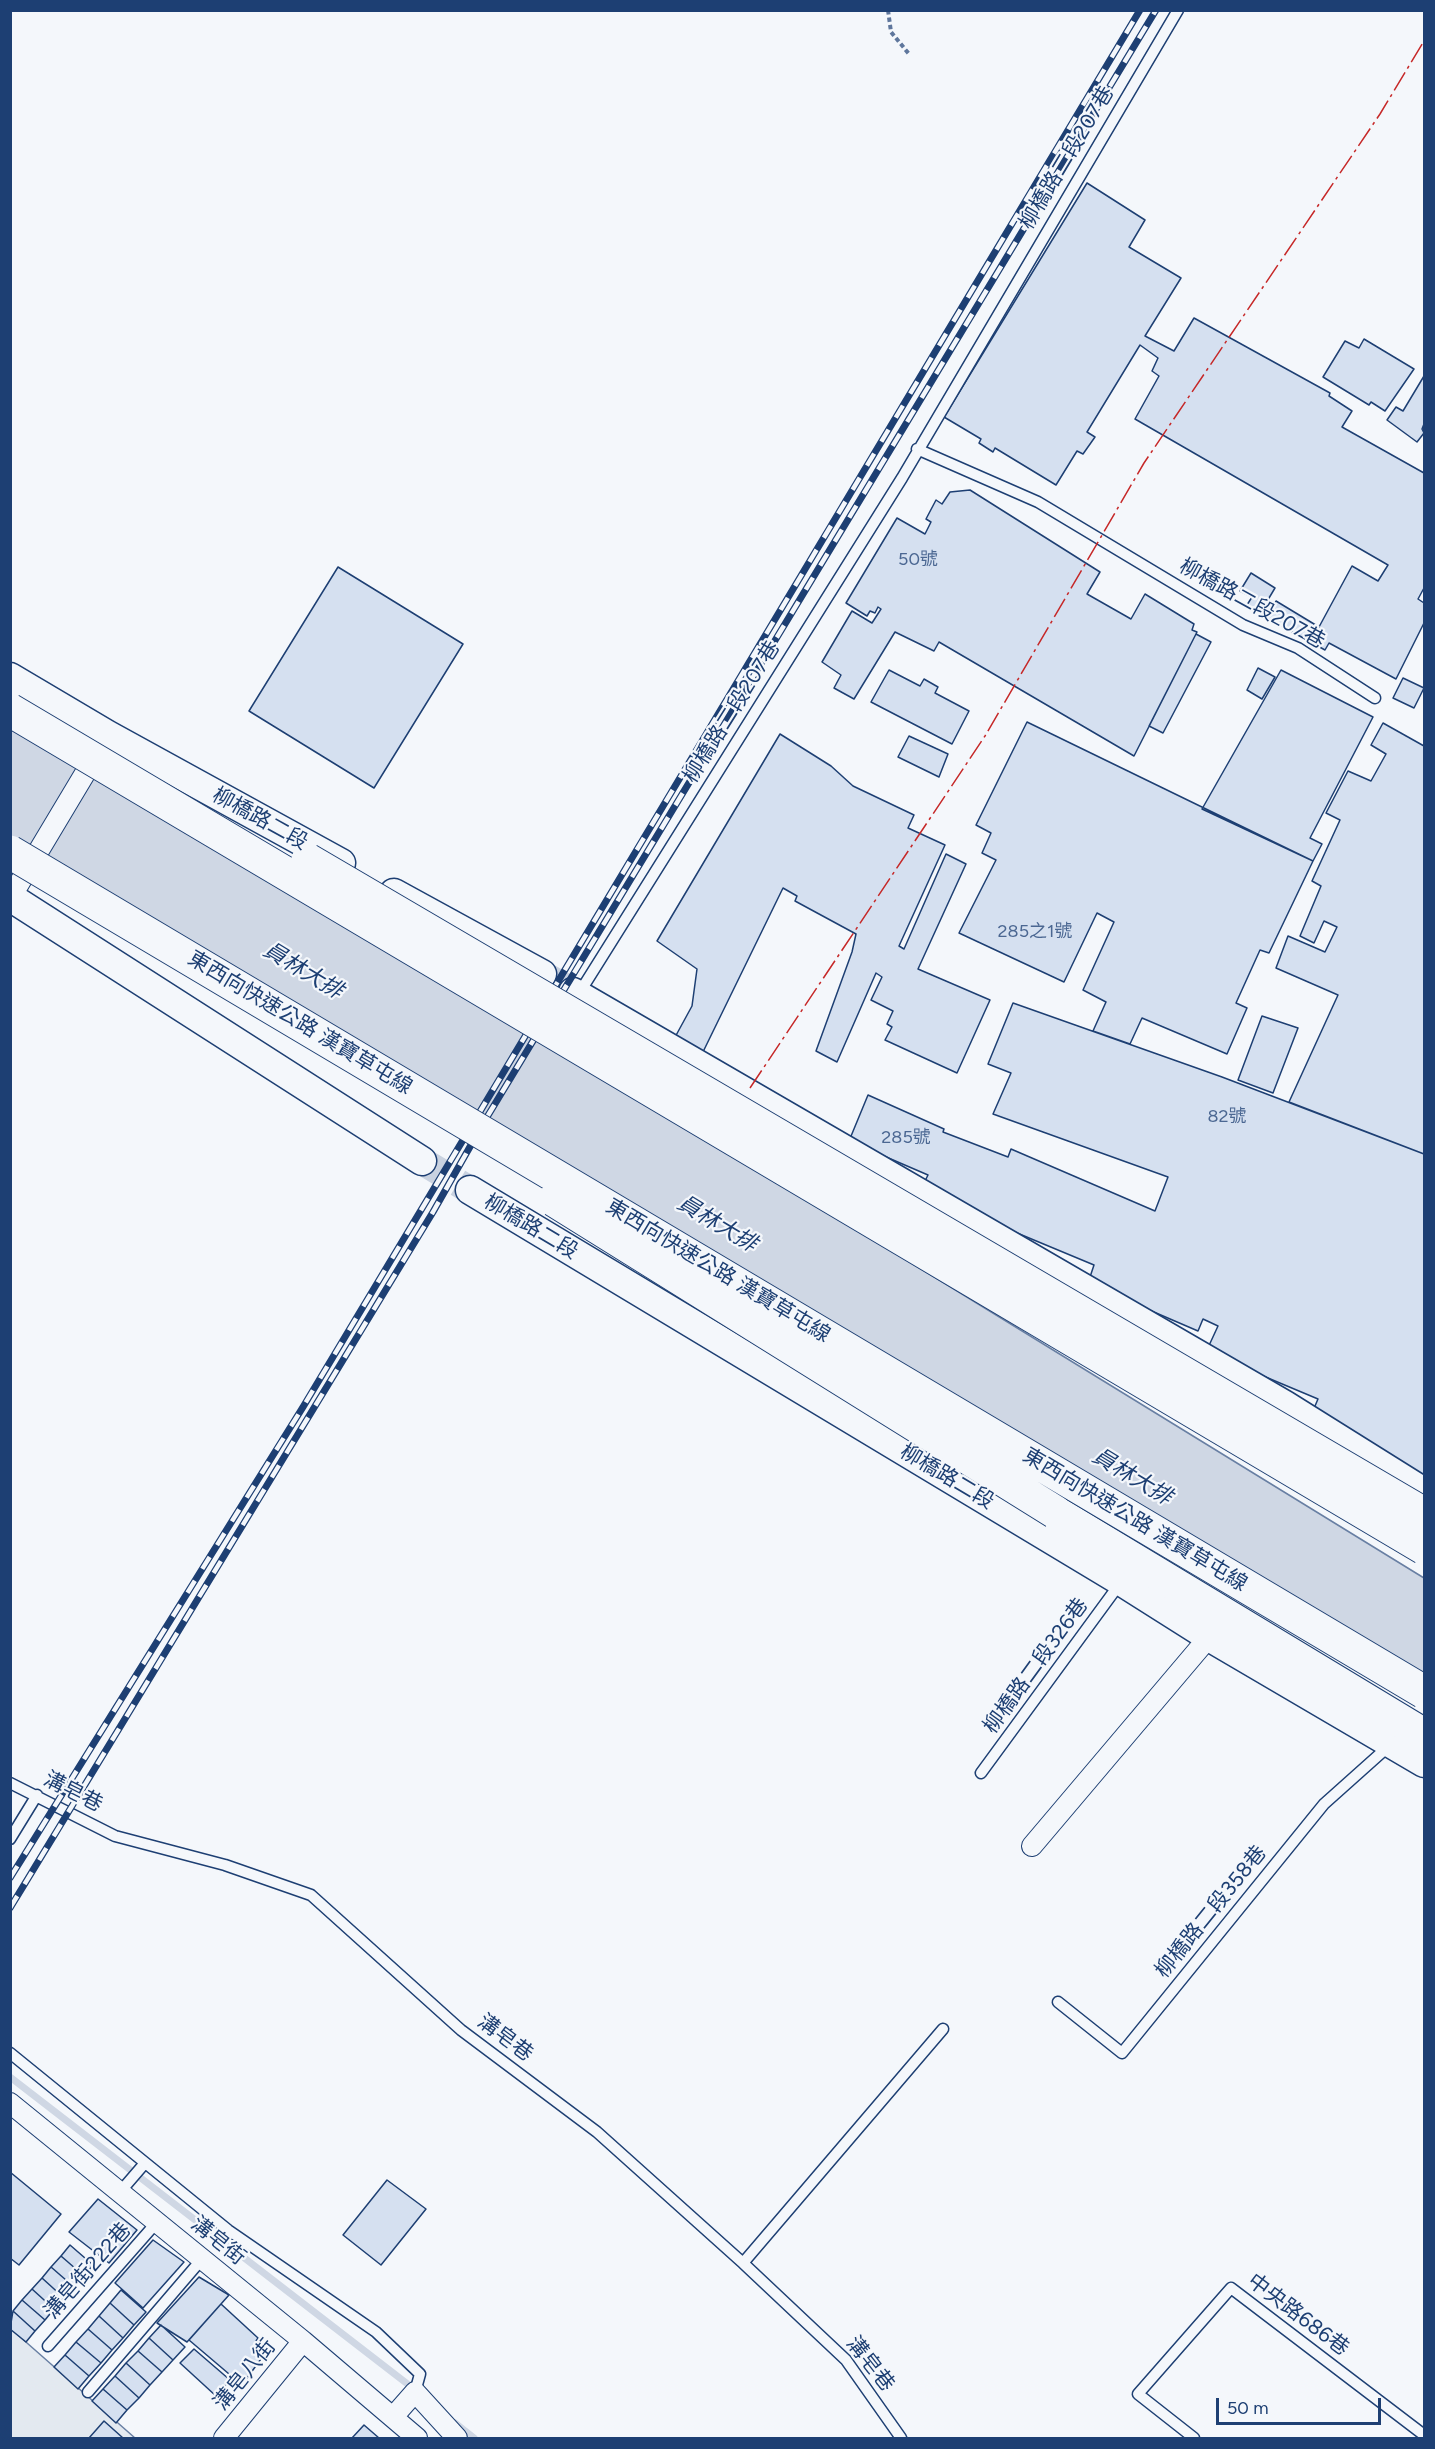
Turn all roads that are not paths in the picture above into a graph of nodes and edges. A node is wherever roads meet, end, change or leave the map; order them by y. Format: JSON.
{"nodes":[{"id":1,"x":1178,"y":10,"type":"edge"},
{"id":2,"x":916,"y":449,"type":"junction"},
{"id":3,"x":10,"y":677,"type":"edge"},
{"id":4,"x":1375,"y":698,"type":"dead end"},
{"id":5,"x":10,"y":710,"type":"edge"},
{"id":6,"x":108,"y":735,"type":"junction"},
{"id":7,"x":100,"y":769,"type":"junction"},
{"id":8,"x":22,"y":854,"type":"edge"},
{"id":9,"x":11,"y":897,"type":"edge"},
{"id":10,"x":129,"y":921,"type":"junction"},
{"id":11,"x":542,"y":974,"type":"tunnel mouth"},
{"id":12,"x":575,"y":993,"type":"joint"},
{"id":13,"x":422,"y":1161,"type":"tunnel mouth"},
{"id":14,"x":470,"y":1190,"type":"tunnel mouth"},
{"id":15,"x":1425,"y":1492,"type":"edge"},
{"id":16,"x":1425,"y":1514,"type":"edge"},
{"id":17,"x":1425,"y":1548,"type":"edge"},
{"id":18,"x":1122,"y":1582,"type":"junction"},
{"id":19,"x":1209,"y":1638,"type":"junction"},
{"id":20,"x":1425,"y":1692,"type":"edge"},
{"id":21,"x":1425,"y":1735,"type":"edge"},
{"id":22,"x":1392,"y":1742,"type":"junction"},
{"id":23,"x":1425,"y":1763,"type":"edge"},
{"id":24,"x":981,"y":1773,"type":"dead end"},
{"id":25,"x":10,"y":1783,"type":"edge"},
{"id":26,"x":37,"y":1795,"type":"junction"},
{"id":27,"x":10,"y":1839,"type":"edge"},
{"id":28,"x":1032,"y":1846,"type":"dead end"},
{"id":29,"x":1058,"y":2002,"type":"dead end"},
{"id":30,"x":943,"y":2029,"type":"dead end"},
{"id":31,"x":10,"y":2053,"type":"edge"},
{"id":32,"x":10,"y":2103,"type":"edge"},
{"id":33,"x":145,"y":2163,"type":"junction"},
{"id":34,"x":120,"y":2192,"type":"junction"},
{"id":35,"x":157,"y":2222,"type":"junction"},
{"id":36,"x":202,"y":2259,"type":"junction"},
{"id":37,"x":743,"y":2263,"type":"junction"},
{"id":38,"x":303,"y":2341,"type":"junction"},
{"id":39,"x":48,"y":2346,"type":"dead end"},
{"id":40,"x":88,"y":2392,"type":"dead end"},
{"id":41,"x":415,"y":2392,"type":"junction"},
{"id":42,"x":393,"y":2417,"type":"junction"},
{"id":43,"x":1425,"y":2435,"type":"edge"},
{"id":44,"x":224,"y":2439,"type":"edge"},
{"id":45,"x":417,"y":2439,"type":"edge"},
{"id":46,"x":433,"y":2439,"type":"edge"},
{"id":47,"x":457,"y":2439,"type":"edge"},
{"id":48,"x":900,"y":2439,"type":"edge"},
{"id":49,"x":1194,"y":2439,"type":"edge"}],
"edges":[{"from":1,"to":2,"type":"lane","name":"柳橋路二段207巷"},
{"from":2,"to":4,"type":"lane","name":"柳橋路二段207巷"},
{"from":2,"to":12,"type":"lane","name":"柳橋路二段207巷"},
{"from":3,"to":6,"type":"main road","name":"柳橋路二段"},
{"from":5,"to":7,"type":"highway","bridge":true},
{"from":6,"to":7,"type":"street"},
{"from":6,"to":11,"type":"main road","name":"柳橋路二段"},
{"from":7,"to":8,"type":"street"},
{"from":7,"to":16,"type":"highway","bridge":true},
{"from":7,"to":17,"type":"highway","bridge":true},
{"from":8,"to":9,"type":"street"},
{"from":8,"to":10,"type":"highway","name":"東西向快速公路 漢寶草屯線","bridge":true},
{"from":9,"to":13,"type":"main road"},
{"from":10,"to":20,"type":"highway","name":"東西向快速公路 漢寶草屯線","bridge":true},
{"from":10,"to":21,"type":"highway","bridge":true},
{"from":12,"to":15,"type":"main road"},
{"from":14,"to":18,"type":"main road","name":"柳橋路二段"},
{"from":18,"to":19,"type":"main road","name":"柳橋路二段"},
{"from":18,"to":24,"type":"lane","name":"柳橋路二段326巷"},
{"from":19,"to":22,"type":"main road","name":"柳橋路二段"},
{"from":19,"to":28,"type":"street"},
{"from":22,"to":23,"type":"main road","name":"柳橋路二段"},
{"from":22,"to":29,"type":"lane","name":"柳橋路二段358巷"},
{"from":25,"to":26,"type":"lane","name":"溝皂巷"},
{"from":26,"to":27,"type":"lane"},
{"from":26,"to":37,"type":"lane","name":"溝皂巷"},
{"from":30,"to":37,"type":"lane"},
{"from":31,"to":33,"type":"lane"},
{"from":32,"to":34,"type":"street","name":"溝皂街"},
{"from":33,"to":34,"type":"lane"},
{"from":33,"to":41,"type":"lane"},
{"from":34,"to":35,"type":"street","name":"溝皂街"},
{"from":35,"to":36,"type":"street","name":"溝皂街"},
{"from":35,"to":39,"type":"lane","name":"溝皂街222巷"},
{"from":36,"to":38,"type":"street","name":"溝皂街"},
{"from":36,"to":40,"type":"lane"},
{"from":37,"to":48,"type":"lane","name":"溝皂巷"},
{"from":38,"to":42,"type":"street","name":"溝皂街"},
{"from":38,"to":44,"type":"street","name":"溝皂八街"},
{"from":41,"to":42,"type":"street"},
{"from":41,"to":47,"type":"street"},
{"from":42,"to":45,"type":"street","name":"溝皂街"},
{"from":42,"to":46,"type":"street","name":"溝皂街"},
{"from":43,"to":49,"type":"lane","name":"中央路686巷"}]}
